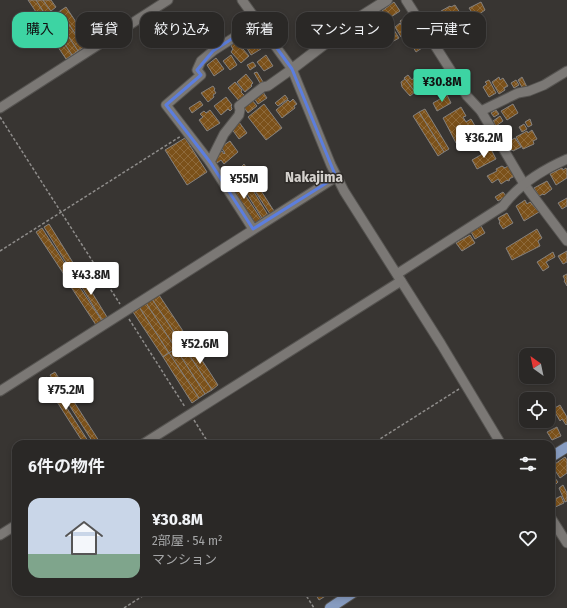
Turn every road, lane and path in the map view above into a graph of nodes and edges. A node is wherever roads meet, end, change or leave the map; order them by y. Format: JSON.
{"nodes":[{"id":1,"x":168,"y":0,"type":"edge"},
{"id":2,"x":242,"y":0,"type":"edge"},
{"id":3,"x":387,"y":0,"type":"edge"},
{"id":4,"x":406,"y":0,"type":"edge"},
{"id":5,"x":251,"y":12,"type":"edge"},
{"id":6,"x":232,"y":39,"type":"edge"},
{"id":7,"x":276,"y":48,"type":"edge"},
{"id":8,"x":292,"y":70,"type":"junction"},
{"id":9,"x":567,"y":71,"type":"edge"},
{"id":10,"x":0,"y":108,"type":"edge"},
{"id":11,"x":481,"y":111,"type":"junction"},
{"id":12,"x":0,"y":117,"type":"edge"},
{"id":13,"x":187,"y":132,"type":"junction"},
{"id":14,"x":567,"y":159,"type":"edge"},
{"id":15,"x":210,"y":162,"type":"junction"},
{"id":16,"x":336,"y":177,"type":"junction"},
{"id":17,"x":524,"y":184,"type":"junction"},
{"id":18,"x":61,"y":212,"type":"junction"},
{"id":19,"x":253,"y":230,"type":"junction"},
{"id":20,"x":567,"y":241,"type":"edge"},
{"id":21,"x":0,"y":251,"type":"edge"},
{"id":22,"x":399,"y":278,"type":"junction"},
{"id":23,"x":124,"y":312,"type":"junction"},
{"id":24,"x":466,"y":385,"type":"junction"},
{"id":25,"x":0,"y":391,"type":"edge"},
{"id":26,"x":190,"y":414,"type":"junction"},
{"id":27,"x":149,"y":440,"type":"edge"},
{"id":28,"x":206,"y":440,"type":"edge"},
{"id":29,"x":378,"y":440,"type":"edge"},
{"id":30,"x":499,"y":440,"type":"edge"},
{"id":31,"x":567,"y":447,"type":"edge"},
{"id":32,"x":555,"y":454,"type":"edge"},
{"id":33,"x":555,"y":524,"type":"edge"},
{"id":34,"x":12,"y":528,"type":"edge"},
{"id":35,"x":0,"y":535,"type":"edge"},
{"id":36,"x":567,"y":543,"type":"edge"},
{"id":37,"x":143,"y":596,"type":"edge"},
{"id":38,"x":306,"y":596,"type":"edge"},
{"id":39,"x":348,"y":596,"type":"edge"},
{"id":40,"x":124,"y":608,"type":"edge"},
{"id":41,"x":314,"y":608,"type":"edge"},
{"id":42,"x":330,"y":608,"type":"edge"}],
"edges":[{"from":1,"to":10,"type":"street"},
{"from":2,"to":5,"type":"street"},
{"from":3,"to":8,"type":"street"},
{"from":4,"to":11,"type":"street"},
{"from":6,"to":13,"type":"street"},
{"from":7,"to":8,"type":"street"},
{"from":8,"to":15,"type":"street"},
{"from":8,"to":16,"type":"street"},
{"from":9,"to":11,"type":"street"},
{"from":11,"to":17,"type":"street"},
{"from":12,"to":18,"type":"path"},
{"from":13,"to":15,"type":"street"},
{"from":13,"to":18,"type":"path"},
{"from":14,"to":17,"type":"street"},
{"from":15,"to":19,"type":"street"},
{"from":16,"to":19,"type":"street"},
{"from":16,"to":22,"type":"street"},
{"from":17,"to":20,"type":"street"},
{"from":17,"to":22,"type":"street"},
{"from":18,"to":21,"type":"path"},
{"from":18,"to":23,"type":"path"},
{"from":19,"to":23,"type":"street"},
{"from":22,"to":24,"type":"street"},
{"from":22,"to":26,"type":"street"},
{"from":23,"to":25,"type":"street"},
{"from":23,"to":26,"type":"path"},
{"from":24,"to":29,"type":"path"},
{"from":24,"to":30,"type":"street"},
{"from":26,"to":27,"type":"street"},
{"from":26,"to":28,"type":"path"},
{"from":31,"to":32,"type":"main road"},
{"from":33,"to":36,"type":"street"},
{"from":34,"to":35,"type":"street"},
{"from":37,"to":40,"type":"path"},
{"from":38,"to":41,"type":"path"},
{"from":39,"to":42,"type":"main road"}]}
